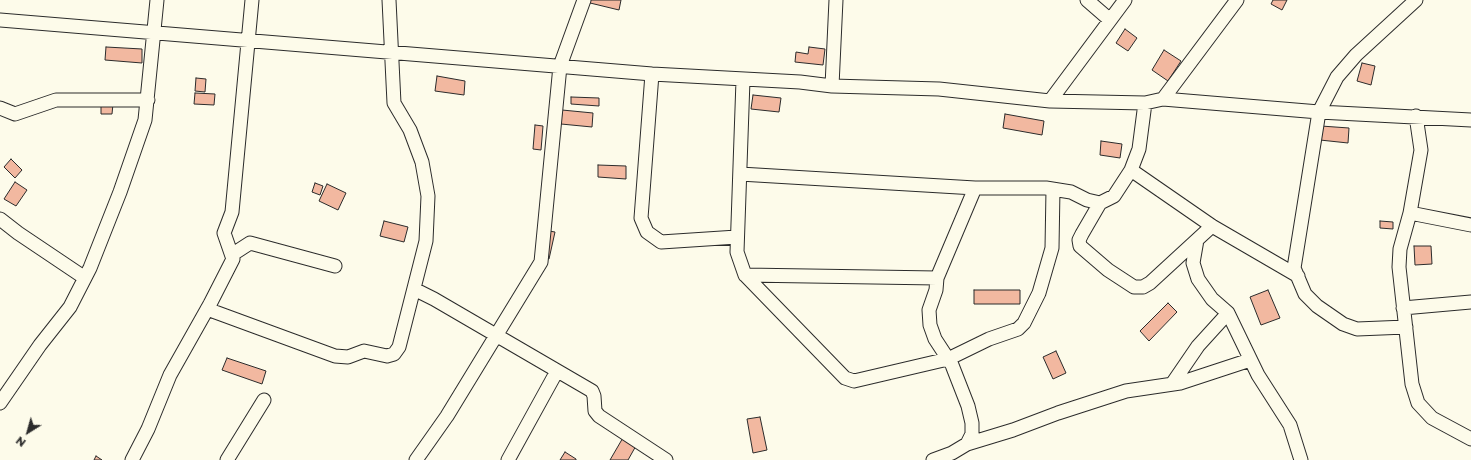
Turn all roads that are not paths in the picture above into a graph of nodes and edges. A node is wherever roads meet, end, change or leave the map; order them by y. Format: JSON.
{"nodes":[{"id":1,"x":157,"y":0,"type":"edge"},
{"id":2,"x":252,"y":0,"type":"edge"},
{"id":3,"x":389,"y":0,"type":"edge"},
{"id":4,"x":584,"y":0,"type":"edge"},
{"id":5,"x":836,"y":0,"type":"edge"},
{"id":6,"x":1087,"y":0,"type":"edge"},
{"id":7,"x":1125,"y":0,"type":"edge"},
{"id":8,"x":1237,"y":0,"type":"edge"},
{"id":9,"x":1416,"y":0,"type":"edge"},
{"id":10,"x":0,"y":20,"type":"edge"},
{"id":11,"x":1110,"y":20,"type":"junction"},
{"id":12,"x":155,"y":33,"type":"junction"},
{"id":13,"x":250,"y":40,"type":"junction"},
{"id":14,"x":391,"y":53,"type":"junction"},
{"id":15,"x":560,"y":66,"type":"junction"},
{"id":16,"x":652,"y":74,"type":"junction"},
{"id":17,"x":743,"y":80,"type":"junction"},
{"id":18,"x":832,"y":86,"type":"junction"},
{"id":19,"x":1163,"y":99,"type":"junction"},
{"id":20,"x":148,"y":100,"type":"junction"},
{"id":21,"x":1050,"y":101,"type":"junction"},
{"id":22,"x":1144,"y":103,"type":"junction"},
{"id":23,"x":0,"y":108,"type":"edge"},
{"id":24,"x":1319,"y":112,"type":"junction"},
{"id":25,"x":1416,"y":116,"type":"junction"},
{"id":26,"x":1471,"y":120,"type":"edge"},
{"id":27,"x":1131,"y":170,"type":"junction"},
{"id":28,"x":740,"y":174,"type":"junction"},
{"id":29,"x":975,"y":188,"type":"junction"},
{"id":30,"x":1053,"y":189,"type":"junction"},
{"id":31,"x":1100,"y":203,"type":"junction"},
{"id":32,"x":1410,"y":213,"type":"junction"},
{"id":33,"x":0,"y":219,"type":"edge"},
{"id":34,"x":1471,"y":225,"type":"edge"},
{"id":35,"x":1212,"y":226,"type":"junction"},
{"id":36,"x":737,"y":237,"type":"junction"},
{"id":37,"x":1197,"y":240,"type":"junction"},
{"id":38,"x":232,"y":254,"type":"junction"},
{"id":39,"x":335,"y":266,"type":"dead end"},
{"id":40,"x":745,"y":275,"type":"junction"},
{"id":41,"x":1298,"y":276,"type":"junction"},
{"id":42,"x":85,"y":278,"type":"junction"},
{"id":43,"x":937,"y":278,"type":"junction"},
{"id":44,"x":414,"y":289,"type":"junction"},
{"id":45,"x":1471,"y":302,"type":"edge"},
{"id":46,"x":1403,"y":308,"type":"junction"},
{"id":47,"x":207,"y":310,"type":"junction"},
{"id":48,"x":1228,"y":313,"type":"junction"},
{"id":49,"x":1406,"y":327,"type":"junction"},
{"id":50,"x":496,"y":335,"type":"junction"},
{"id":51,"x":948,"y":359,"type":"junction"},
{"id":52,"x":1250,"y":360,"type":"junction"},
{"id":53,"x":557,"y":371,"type":"junction"},
{"id":54,"x":1172,"y":384,"type":"junction"},
{"id":55,"x":264,"y":400,"type":"dead end"},
{"id":56,"x":0,"y":403,"type":"edge"},
{"id":57,"x":1471,"y":439,"type":"edge"},
{"id":58,"x":967,"y":444,"type":"junction"},
{"id":59,"x":954,"y":457,"type":"edge"},
{"id":60,"x":132,"y":460,"type":"edge"},
{"id":61,"x":227,"y":460,"type":"edge"},
{"id":62,"x":416,"y":460,"type":"edge"},
{"id":63,"x":508,"y":460,"type":"edge"},
{"id":64,"x":666,"y":460,"type":"edge"},
{"id":65,"x":933,"y":460,"type":"edge"},
{"id":66,"x":1301,"y":460,"type":"edge"}],
"edges":[{"from":1,"to":12,"type":"street"},
{"from":2,"to":13,"type":"street"},
{"from":3,"to":14,"type":"street"},
{"from":4,"to":15,"type":"street"},
{"from":5,"to":18,"type":"street"},
{"from":6,"to":11,"type":"street"},
{"from":7,"to":11,"type":"street"},
{"from":8,"to":19,"type":"street"},
{"from":9,"to":24,"type":"street"},
{"from":10,"to":12,"type":"street"},
{"from":11,"to":21,"type":"street"},
{"from":12,"to":13,"type":"street"},
{"from":12,"to":20,"type":"street"},
{"from":13,"to":14,"type":"street"},
{"from":13,"to":38,"type":"street"},
{"from":14,"to":15,"type":"street"},
{"from":14,"to":44,"type":"street"},
{"from":15,"to":16,"type":"street"},
{"from":15,"to":50,"type":"street"},
{"from":16,"to":17,"type":"street"},
{"from":16,"to":36,"type":"street"},
{"from":17,"to":18,"type":"street"},
{"from":17,"to":28,"type":"street"},
{"from":18,"to":21,"type":"street"},
{"from":19,"to":22,"type":"street"},
{"from":19,"to":24,"type":"street"},
{"from":20,"to":23,"type":"street"},
{"from":20,"to":42,"type":"street"},
{"from":21,"to":22,"type":"street"},
{"from":22,"to":27,"type":"street"},
{"from":24,"to":25,"type":"street"},
{"from":24,"to":41,"type":"street"},
{"from":25,"to":26,"type":"street"},
{"from":25,"to":32,"type":"street"},
{"from":27,"to":31,"type":"street"},
{"from":27,"to":35,"type":"street"},
{"from":28,"to":29,"type":"street"},
{"from":28,"to":36,"type":"street"},
{"from":29,"to":30,"type":"street"},
{"from":29,"to":43,"type":"street"},
{"from":30,"to":31,"type":"street"},
{"from":30,"to":51,"type":"street"},
{"from":31,"to":37,"type":"street"},
{"from":32,"to":34,"type":"street"},
{"from":32,"to":46,"type":"street"},
{"from":33,"to":42,"type":"street"},
{"from":35,"to":37,"type":"street"},
{"from":35,"to":41,"type":"street"},
{"from":36,"to":40,"type":"street"},
{"from":37,"to":48,"type":"street"},
{"from":38,"to":39,"type":"street"},
{"from":38,"to":47,"type":"street"},
{"from":40,"to":43,"type":"street"},
{"from":40,"to":51,"type":"street"},
{"from":41,"to":49,"type":"street"},
{"from":42,"to":56,"type":"street"},
{"from":43,"to":51,"type":"street"},
{"from":44,"to":47,"type":"street"},
{"from":44,"to":50,"type":"street"},
{"from":45,"to":46,"type":"street"},
{"from":46,"to":49,"type":"street"},
{"from":47,"to":60,"type":"street"},
{"from":48,"to":52,"type":"street"},
{"from":48,"to":54,"type":"street"},
{"from":49,"to":57,"type":"street"},
{"from":50,"to":53,"type":"street"},
{"from":50,"to":62,"type":"street"},
{"from":51,"to":58,"type":"street"},
{"from":52,"to":54,"type":"street"},
{"from":52,"to":66,"type":"street"},
{"from":53,"to":63,"type":"street"},
{"from":53,"to":64,"type":"street"},
{"from":54,"to":58,"type":"street"},
{"from":55,"to":61,"type":"street"},
{"from":58,"to":59,"type":"street"},
{"from":59,"to":65,"type":"street"}]}
